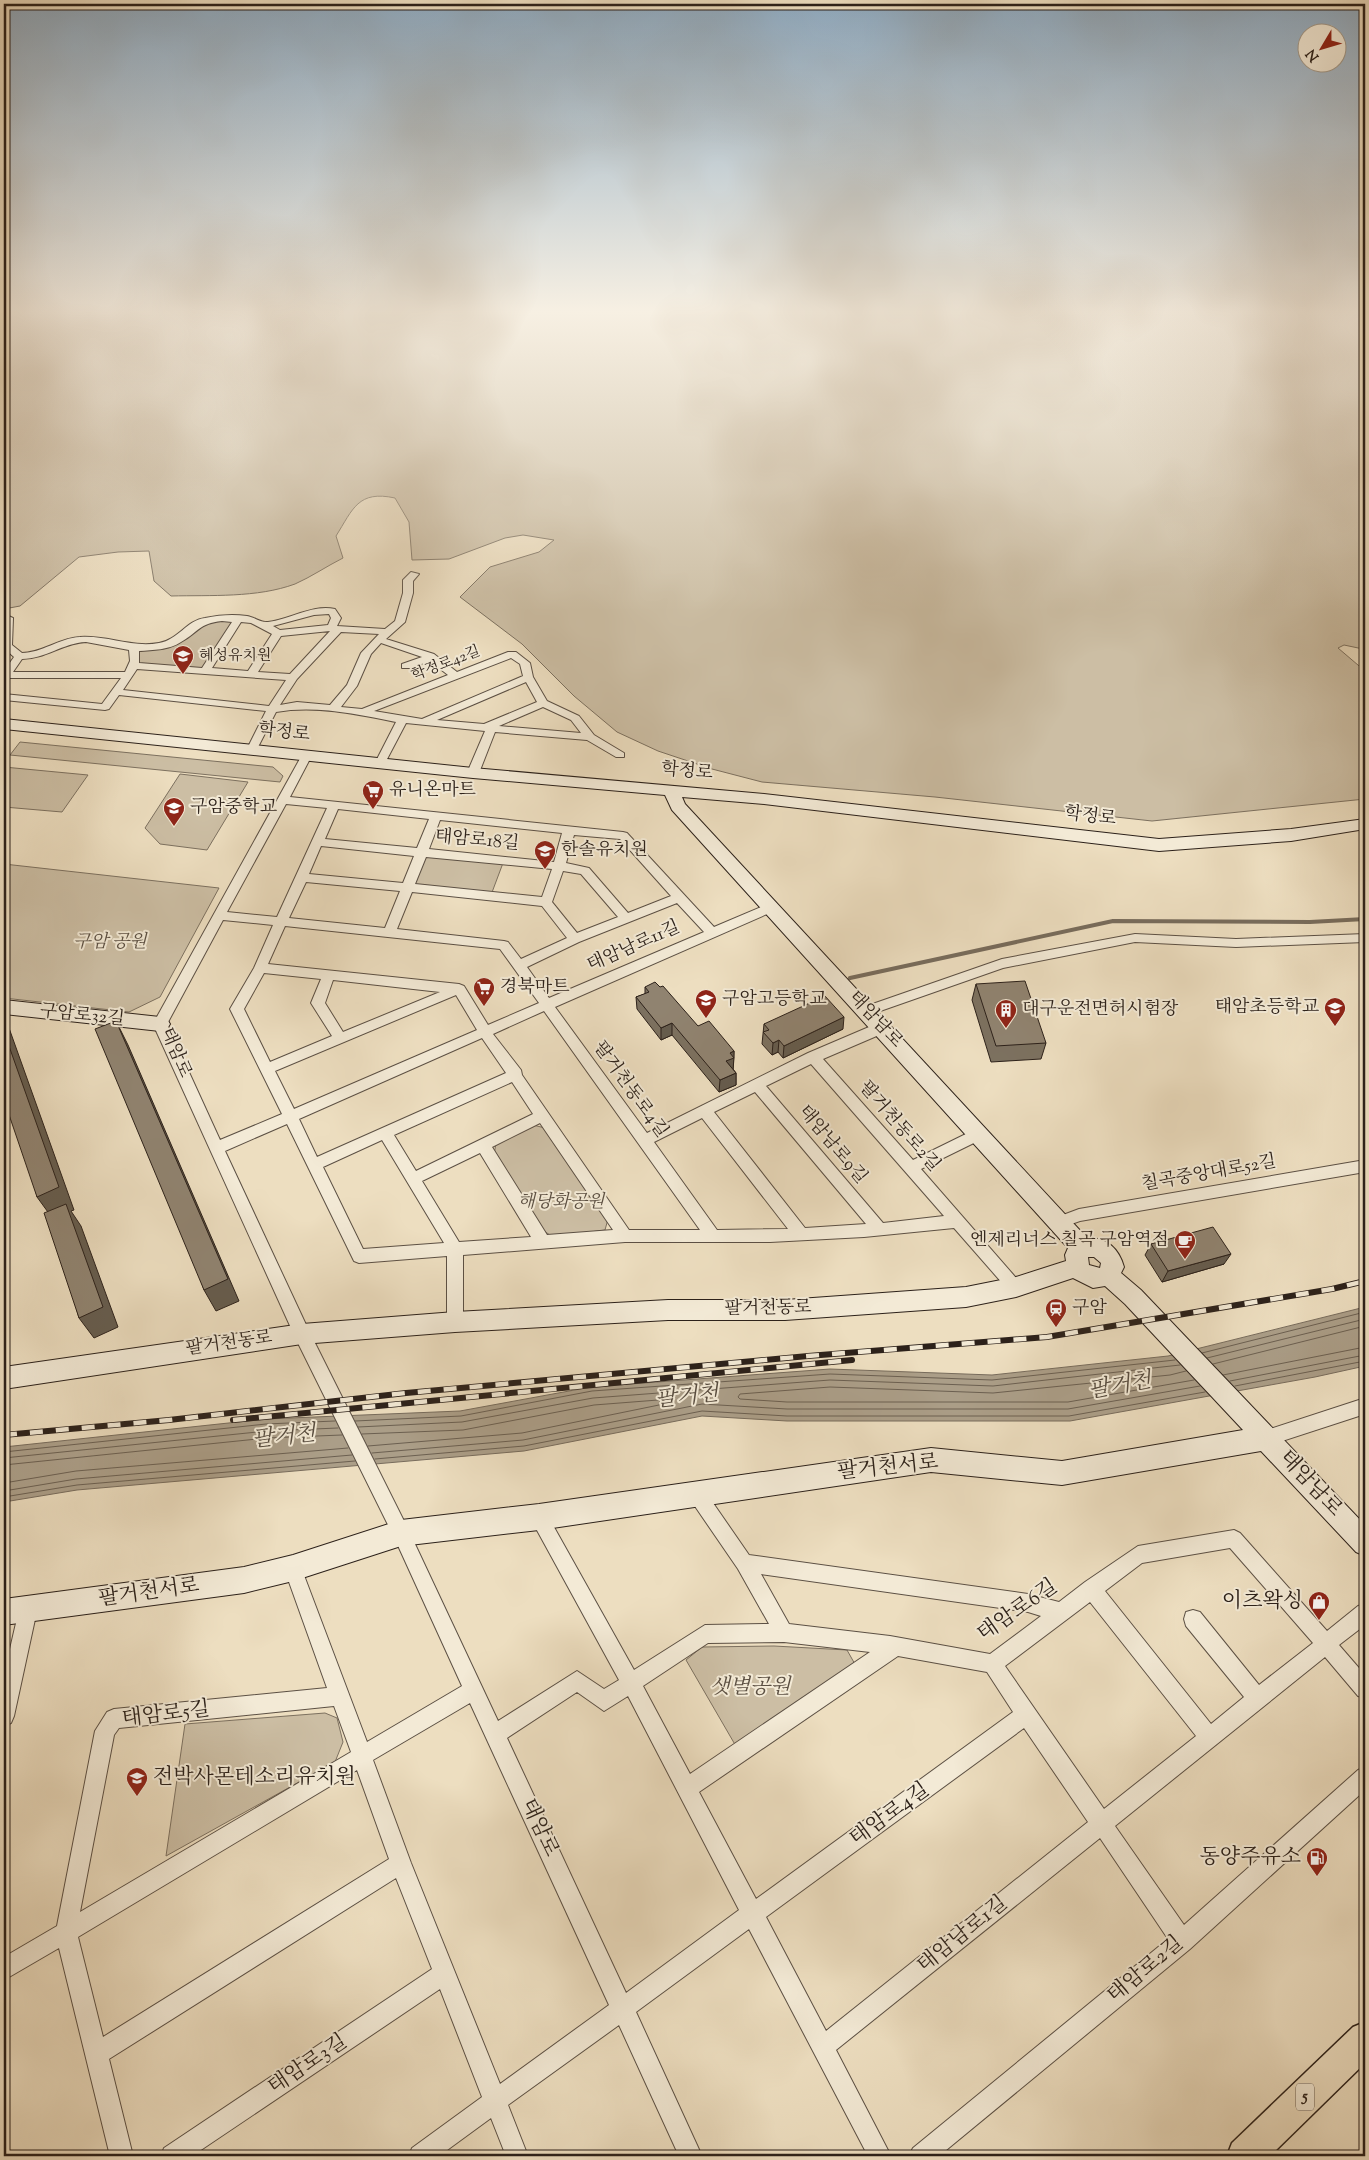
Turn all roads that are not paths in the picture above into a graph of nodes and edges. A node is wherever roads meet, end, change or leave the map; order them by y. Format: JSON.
{"nodes":[{"id":1,"x":414,"y":574,"type":"dead end"},
{"id":2,"x":4,"y":617,"type":"edge"},
{"id":3,"x":238,"y":619,"type":"junction"},
{"id":4,"x":264,"y":626,"type":"junction"},
{"id":5,"x":335,"y":628,"type":"junction"},
{"id":6,"x":387,"y":632,"type":"junction"},
{"id":7,"x":278,"y":633,"type":"junction"},
{"id":8,"x":379,"y":640,"type":"junction"},
{"id":9,"x":134,"y":648,"type":"junction"},
{"id":10,"x":19,"y":656,"type":"junction"},
{"id":11,"x":430,"y":657,"type":"junction"},
{"id":12,"x":406,"y":666,"type":"dead end"},
{"id":13,"x":206,"y":670,"type":"junction"},
{"id":14,"x":131,"y":671,"type":"junction"},
{"id":15,"x":251,"y":674,"type":"junction"},
{"id":16,"x":455,"y":676,"type":"junction"},
{"id":17,"x":4,"y":677,"type":"edge"},
{"id":18,"x":293,"y":677,"type":"junction"},
{"id":19,"x":528,"y":677,"type":"junction"},
{"id":20,"x":117,"y":692,"type":"junction"},
{"id":21,"x":4,"y":697,"type":"edge"},
{"id":22,"x":543,"y":703,"type":"junction"},
{"id":23,"x":272,"y":709,"type":"junction"},
{"id":24,"x":333,"y":709,"type":"junction"},
{"id":25,"x":362,"y":712,"type":"junction"},
{"id":26,"x":402,"y":720,"type":"junction"},
{"id":27,"x":423,"y":722,"type":"junction"},
{"id":28,"x":4,"y":724,"type":"edge"},
{"id":29,"x":488,"y":728,"type":"junction"},
{"id":30,"x":590,"y":737,"type":"junction"},
{"id":31,"x":252,"y":749,"type":"junction"},
{"id":32,"x":307,"y":755,"type":"junction"},
{"id":33,"x":620,"y":755,"type":"dead end"},
{"id":34,"x":380,"y":763,"type":"junction"},
{"id":35,"x":473,"y":773,"type":"junction"},
{"id":36,"x":671,"y":790,"type":"junction"},
{"id":37,"x":284,"y":800,"type":"junction"},
{"id":38,"x":334,"y":806,"type":"junction"},
{"id":39,"x":436,"y":816,"type":"junction"},
{"id":40,"x":1365,"y":824,"type":"edge"},
{"id":41,"x":569,"y":830,"type":"junction"},
{"id":42,"x":318,"y":842,"type":"junction"},
{"id":43,"x":422,"y":853,"type":"junction"},
{"id":44,"x":559,"y":866,"type":"junction"},
{"id":45,"x":301,"y":877,"type":"junction"},
{"id":46,"x":408,"y":888,"type":"junction"},
{"id":47,"x":679,"y":897,"type":"junction"},
{"id":48,"x":546,"y":902,"type":"junction"},
{"id":49,"x":770,"y":908,"type":"junction"},
{"id":50,"x":218,"y":914,"type":"junction"},
{"id":51,"x":626,"y":918,"type":"junction"},
{"id":52,"x":281,"y":922,"type":"junction"},
{"id":53,"x":712,"y":933,"type":"junction"},
{"id":54,"x":389,"y":934,"type":"junction"},
{"id":55,"x":1365,"y":938,"type":"edge"},
{"id":56,"x":575,"y":939,"type":"junction"},
{"id":57,"x":520,"y":965,"type":"junction"},
{"id":58,"x":260,"y":968,"type":"junction"},
{"id":59,"x":329,"y":975,"type":"junction"},
{"id":60,"x":459,"y":989,"type":"junction"},
{"id":61,"x":546,"y":1005,"type":"junction"},
{"id":62,"x":4,"y":1007,"type":"edge"},
{"id":63,"x":866,"y":1011,"type":"junction"},
{"id":64,"x":160,"y":1024,"type":"junction"},
{"id":65,"x":881,"y":1028,"type":"junction"},
{"id":66,"x":485,"y":1032,"type":"junction"},
{"id":67,"x":340,"y":1038,"type":"junction"},
{"id":68,"x":813,"y":1058,"type":"junction"},
{"id":69,"x":267,"y":1069,"type":"junction"},
{"id":70,"x":516,"y":1074,"type":"junction"},
{"id":71,"x":757,"y":1085,"type":"junction"},
{"id":72,"x":704,"y":1110,"type":"junction"},
{"id":73,"x":292,"y":1115,"type":"junction"},
{"id":74,"x":544,"y":1115,"type":"junction"},
{"id":75,"x":385,"y":1133,"type":"junction"},
{"id":76,"x":979,"y":1134,"type":"junction"},
{"id":77,"x":643,"y":1141,"type":"junction"},
{"id":78,"x":483,"y":1145,"type":"junction"},
{"id":79,"x":217,"y":1148,"type":"junction"},
{"id":80,"x":315,"y":1164,"type":"junction"},
{"id":81,"x":1365,"y":1166,"type":"edge"},
{"id":82,"x":910,"y":1168,"type":"junction"},
{"id":83,"x":413,"y":1179,"type":"junction"},
{"id":84,"x":956,"y":1221,"type":"junction"},
{"id":85,"x":1060,"y":1222,"type":"junction"},
{"id":86,"x":879,"y":1229,"type":"junction"},
{"id":87,"x":801,"y":1234,"type":"junction"},
{"id":88,"x":712,"y":1235,"type":"junction"},
{"id":89,"x":624,"y":1236,"type":"junction"},
{"id":90,"x":543,"y":1242,"type":"junction"},
{"id":91,"x":455,"y":1248,"type":"junction"},
{"id":92,"x":1080,"y":1257,"type":"junction"},
{"id":93,"x":1016,"y":1287,"type":"junction"},
{"id":94,"x":455,"y":1322,"type":"junction"},
{"id":95,"x":302,"y":1334,"type":"junction"},
{"id":96,"x":4,"y":1378,"type":"edge"},
{"id":97,"x":1365,"y":1406,"type":"edge"},
{"id":98,"x":1261,"y":1432,"type":"junction"},
{"id":99,"x":696,"y":1493,"type":"junction"},
{"id":100,"x":539,"y":1517,"type":"junction"},
{"id":101,"x":401,"y":1533,"type":"junction"},
{"id":102,"x":1365,"y":1543,"type":"edge"},
{"id":103,"x":744,"y":1563,"type":"junction"},
{"id":104,"x":293,"y":1568,"type":"junction"},
{"id":105,"x":1091,"y":1588,"type":"junction"},
{"id":106,"x":16,"y":1611,"type":"edge"},
{"id":107,"x":1061,"y":1612,"type":"junction"},
{"id":108,"x":1365,"y":1614,"type":"edge"},
{"id":109,"x":1193,"y":1619,"type":"dead end"},
{"id":110,"x":784,"y":1633,"type":"junction"},
{"id":111,"x":1326,"y":1645,"type":"junction"},
{"id":112,"x":894,"y":1647,"type":"junction"},
{"id":113,"x":992,"y":1664,"type":"junction"},
{"id":114,"x":631,"y":1683,"type":"junction"},
{"id":115,"x":1365,"y":1689,"type":"edge"},
{"id":116,"x":473,"y":1690,"type":"junction"},
{"id":117,"x":340,"y":1696,"type":"junction"},
{"id":118,"x":1258,"y":1699,"type":"junction"},
{"id":119,"x":1027,"y":1714,"type":"junction"},
{"id":120,"x":4,"y":1716,"type":"edge"},
{"id":121,"x":495,"y":1734,"type":"junction"},
{"id":122,"x":1209,"y":1737,"type":"junction"},
{"id":123,"x":361,"y":1758,"type":"junction"},
{"id":124,"x":1365,"y":1777,"type":"edge"},
{"id":125,"x":686,"y":1789,"type":"junction"},
{"id":126,"x":1103,"y":1823,"type":"junction"},
{"id":127,"x":401,"y":1863,"type":"junction"},
{"id":128,"x":753,"y":1915,"type":"junction"},
{"id":129,"x":424,"y":1921,"type":"joint"},
{"id":130,"x":66,"y":1932,"type":"junction"},
{"id":131,"x":1182,"y":1941,"type":"junction"},
{"id":132,"x":4,"y":1969,"type":"edge"},
{"id":133,"x":445,"y":1973,"type":"junction"},
{"id":134,"x":624,"y":2009,"type":"junction"},
{"id":135,"x":1365,"y":2039,"type":"edge"},
{"id":136,"x":823,"y":2047,"type":"junction"},
{"id":137,"x":97,"y":2054,"type":"junction"},
{"id":138,"x":495,"y":2102,"type":"junction"},
{"id":139,"x":114,"y":2122,"type":"joint"},
{"id":140,"x":122,"y":2156,"type":"edge"},
{"id":141,"x":172,"y":2156,"type":"edge"},
{"id":142,"x":420,"y":2156,"type":"edge"},
{"id":143,"x":517,"y":2156,"type":"edge"},
{"id":144,"x":692,"y":2156,"type":"edge"},
{"id":145,"x":880,"y":2156,"type":"edge"},
{"id":146,"x":921,"y":2156,"type":"edge"},
{"id":147,"x":1245,"y":2156,"type":"edge"}],
"edges":[{"from":1,"to":6,"type":"street"},
{"from":2,"to":10,"type":"street"},
{"from":3,"to":4,"type":"street"},
{"from":3,"to":9,"type":"street"},
{"from":3,"to":13,"type":"street"},
{"from":4,"to":5,"type":"street"},
{"from":4,"to":7,"type":"street"},
{"from":5,"to":6,"type":"street"},
{"from":5,"to":7,"type":"street"},
{"from":5,"to":18,"type":"street"},
{"from":6,"to":8,"type":"street"},
{"from":7,"to":15,"type":"street"},
{"from":8,"to":11,"type":"street"},
{"from":8,"to":24,"type":"street"},
{"from":9,"to":10,"type":"street"},
{"from":9,"to":14,"type":"street"},
{"from":10,"to":17,"type":"street"},
{"from":11,"to":12,"type":"street"},
{"from":11,"to":16,"type":"street"},
{"from":13,"to":14,"type":"street"},
{"from":13,"to":15,"type":"street"},
{"from":14,"to":17,"type":"street"},
{"from":14,"to":20,"type":"street"},
{"from":15,"to":18,"type":"street"},
{"from":16,"to":19,"type":"street","name":"학정로42길"},
{"from":16,"to":25,"type":"street","name":"학정로42길"},
{"from":18,"to":23,"type":"street"},
{"from":19,"to":22,"type":"street","name":"학정로42길"},
{"from":19,"to":27,"type":"street","name":"학정로42길"},
{"from":20,"to":21,"type":"street"},
{"from":20,"to":23,"type":"street","name":"학정로42길"},
{"from":22,"to":29,"type":"street","name":"학정로42길"},
{"from":22,"to":30,"type":"street"},
{"from":23,"to":24,"type":"street","name":"학정로42길"},
{"from":23,"to":31,"type":"street"},
{"from":24,"to":25,"type":"street","name":"학정로42길"},
{"from":25,"to":26,"type":"street","name":"학정로42길"},
{"from":26,"to":27,"type":"street","name":"학정로42길"},
{"from":26,"to":34,"type":"street"},
{"from":27,"to":29,"type":"street","name":"학정로42길"},
{"from":28,"to":31,"type":"main road","name":"학정로"},
{"from":29,"to":30,"type":"street","name":"학정로42길"},
{"from":29,"to":35,"type":"street"},
{"from":30,"to":33,"type":"street"},
{"from":31,"to":32,"type":"main road","name":"학정로"},
{"from":32,"to":34,"type":"main road","name":"학정로"},
{"from":32,"to":37,"type":"street","name":"태암로"},
{"from":34,"to":35,"type":"main road","name":"학정로"},
{"from":35,"to":36,"type":"main road","name":"학정로"},
{"from":36,"to":40,"type":"main road","name":"학정로"},
{"from":36,"to":49,"type":"main road","name":"태암남로"},
{"from":37,"to":38,"type":"street","name":"태암로18길"},
{"from":37,"to":50,"type":"street","name":"태암로"},
{"from":38,"to":39,"type":"street","name":"태암로18길"},
{"from":38,"to":42,"type":"street"},
{"from":39,"to":41,"type":"street","name":"태암로18길"},
{"from":39,"to":43,"type":"street","name":"태암로18길"},
{"from":41,"to":44,"type":"street"},
{"from":41,"to":47,"type":"street","name":"태암로18길"},
{"from":42,"to":43,"type":"street","name":"태암로18길"},
{"from":42,"to":45,"type":"street"},
{"from":43,"to":44,"type":"street","name":"태암로18길"},
{"from":43,"to":46,"type":"street"},
{"from":44,"to":48,"type":"street"},
{"from":44,"to":51,"type":"street","name":"태암로18길"},
{"from":45,"to":46,"type":"street"},
{"from":45,"to":52,"type":"street"},
{"from":46,"to":48,"type":"street"},
{"from":46,"to":54,"type":"street"},
{"from":47,"to":51,"type":"street"},
{"from":47,"to":53,"type":"street","name":"태암로18길"},
{"from":48,"to":56,"type":"street"},
{"from":49,"to":53,"type":"street","name":"태암남로11길"},
{"from":49,"to":63,"type":"main road","name":"태암남로"},
{"from":50,"to":52,"type":"street","name":"팔거천동로4길"},
{"from":50,"to":64,"type":"street","name":"태암로"},
{"from":51,"to":56,"type":"street"},
{"from":52,"to":54,"type":"street","name":"팔거천동로4길"},
{"from":52,"to":58,"type":"street"},
{"from":53,"to":61,"type":"street","name":"태암남로11길"},
{"from":54,"to":57,"type":"street","name":"팔거천동로4길"},
{"from":55,"to":63,"type":"street"},
{"from":56,"to":57,"type":"street"},
{"from":57,"to":61,"type":"street","name":"팔거천동로4길"},
{"from":58,"to":59,"type":"street"},
{"from":58,"to":69,"type":"street"},
{"from":59,"to":60,"type":"street"},
{"from":59,"to":67,"type":"street"},
{"from":60,"to":66,"type":"street"},
{"from":60,"to":67,"type":"street"},
{"from":61,"to":66,"type":"street","name":"태암남로11길"},
{"from":61,"to":77,"type":"street","name":"팔거천동로4길"},
{"from":62,"to":64,"type":"main road","name":"구암로32길"},
{"from":63,"to":65,"type":"main road","name":"태암남로"},
{"from":64,"to":79,"type":"street","name":"태암로"},
{"from":65,"to":68,"type":"street"},
{"from":65,"to":76,"type":"main road","name":"태암남로"},
{"from":66,"to":70,"type":"street"},
{"from":66,"to":73,"type":"street","name":"태암남로11길"},
{"from":67,"to":69,"type":"street"},
{"from":68,"to":71,"type":"street"},
{"from":68,"to":82,"type":"street","name":"팔거천동로2길"},
{"from":69,"to":73,"type":"street"},
{"from":70,"to":74,"type":"street"},
{"from":70,"to":75,"type":"street"},
{"from":71,"to":72,"type":"street"},
{"from":71,"to":86,"type":"street","name":"태암남로9길"},
{"from":72,"to":77,"type":"street"},
{"from":72,"to":87,"type":"street"},
{"from":73,"to":79,"type":"street","name":"태암남로11길"},
{"from":73,"to":80,"type":"street"},
{"from":74,"to":78,"type":"street"},
{"from":74,"to":89,"type":"street"},
{"from":75,"to":80,"type":"street"},
{"from":75,"to":83,"type":"street"},
{"from":76,"to":82,"type":"street"},
{"from":76,"to":85,"type":"main road","name":"태암남로"},
{"from":77,"to":88,"type":"street","name":"팔거천동로4길"},
{"from":78,"to":83,"type":"street"},
{"from":78,"to":90,"type":"street"},
{"from":79,"to":95,"type":"street","name":"태암로"},
{"from":80,"to":91,"type":"street"},
{"from":81,"to":85,"type":"street","name":"칠곡중앙대로52길"},
{"from":82,"to":84,"type":"street","name":"팔거천동로2길"},
{"from":83,"to":91,"type":"street"},
{"from":84,"to":86,"type":"street"},
{"from":84,"to":93,"type":"street","name":"팔거천동로2길"},
{"from":85,"to":92,"type":"main road","name":"태암남로"},
{"from":86,"to":87,"type":"street"},
{"from":87,"to":88,"type":"street"},
{"from":88,"to":89,"type":"street"},
{"from":89,"to":90,"type":"street"},
{"from":90,"to":91,"type":"street"},
{"from":91,"to":94,"type":"street"},
{"from":92,"to":93,"type":"main road","name":"팔거천동로"},
{"from":92,"to":98,"type":"main road","name":"태암남로"},
{"from":93,"to":94,"type":"main road","name":"팔거천동로"},
{"from":94,"to":95,"type":"main road","name":"팔거천동로"},
{"from":95,"to":96,"type":"main road","name":"팔거천동로"},
{"from":95,"to":101,"type":"street","name":"태암로"},
{"from":97,"to":98,"type":"street"},
{"from":98,"to":99,"type":"main road","name":"팔거천서로"},
{"from":98,"to":102,"type":"main road","name":"태암남로"},
{"from":99,"to":100,"type":"main road","name":"팔거천서로"},
{"from":99,"to":103,"type":"street"},
{"from":100,"to":101,"type":"main road","name":"팔거천서로"},
{"from":100,"to":114,"type":"street"},
{"from":101,"to":104,"type":"main road","name":"팔거천서로"},
{"from":101,"to":116,"type":"street","name":"태암로"},
{"from":103,"to":107,"type":"street"},
{"from":103,"to":110,"type":"street"},
{"from":104,"to":106,"type":"main road","name":"팔거천서로"},
{"from":104,"to":117,"type":"street"},
{"from":105,"to":107,"type":"street","name":"태암로6길"},
{"from":105,"to":111,"type":"street","name":"태암로6길"},
{"from":105,"to":122,"type":"street"},
{"from":106,"to":120,"type":"street"},
{"from":107,"to":113,"type":"street","name":"태암로6길"},
{"from":108,"to":111,"type":"street","name":"태암남로1길"},
{"from":109,"to":118,"type":"street"},
{"from":110,"to":112,"type":"street","name":"태암로6길"},
{"from":110,"to":114,"type":"street","name":"태암로6길"},
{"from":111,"to":115,"type":"street"},
{"from":111,"to":118,"type":"street","name":"태암남로1길"},
{"from":112,"to":113,"type":"street","name":"태암로6길"},
{"from":112,"to":125,"type":"street"},
{"from":113,"to":119,"type":"street"},
{"from":114,"to":121,"type":"street","name":"태암로6길"},
{"from":114,"to":125,"type":"street"},
{"from":116,"to":121,"type":"street","name":"태암로"},
{"from":116,"to":123,"type":"street"},
{"from":117,"to":123,"type":"street"},
{"from":117,"to":130,"type":"street","name":"태암로5길"},
{"from":118,"to":122,"type":"street","name":"태암남로1길"},
{"from":119,"to":126,"type":"street"},
{"from":119,"to":128,"type":"street","name":"태암로4길"},
{"from":121,"to":134,"type":"street","name":"태암로"},
{"from":122,"to":126,"type":"street","name":"태암남로1길"},
{"from":123,"to":127,"type":"street"},
{"from":123,"to":130,"type":"street"},
{"from":124,"to":131,"type":"street","name":"태암로2길"},
{"from":125,"to":128,"type":"street"},
{"from":126,"to":131,"type":"street"},
{"from":126,"to":136,"type":"street","name":"태암남로1길"},
{"from":127,"to":129,"type":"street"},
{"from":127,"to":137,"type":"street"},
{"from":128,"to":134,"type":"street","name":"태암로4길"},
{"from":128,"to":136,"type":"street"},
{"from":129,"to":133,"type":"street"},
{"from":130,"to":132,"type":"street"},
{"from":130,"to":137,"type":"street","name":"태암로5길"},
{"from":131,"to":146,"type":"street","name":"태암로2길"},
{"from":133,"to":138,"type":"street"},
{"from":133,"to":141,"type":"street","name":"태암로3길"},
{"from":134,"to":138,"type":"street"},
{"from":134,"to":144,"type":"street","name":"태암로"},
{"from":135,"to":147,"type":"main road","number":"5"},
{"from":136,"to":145,"type":"street"},
{"from":137,"to":139,"type":"street","name":"태암로5길"},
{"from":138,"to":142,"type":"street"},
{"from":138,"to":143,"type":"street"},
{"from":139,"to":140,"type":"street"}]}
